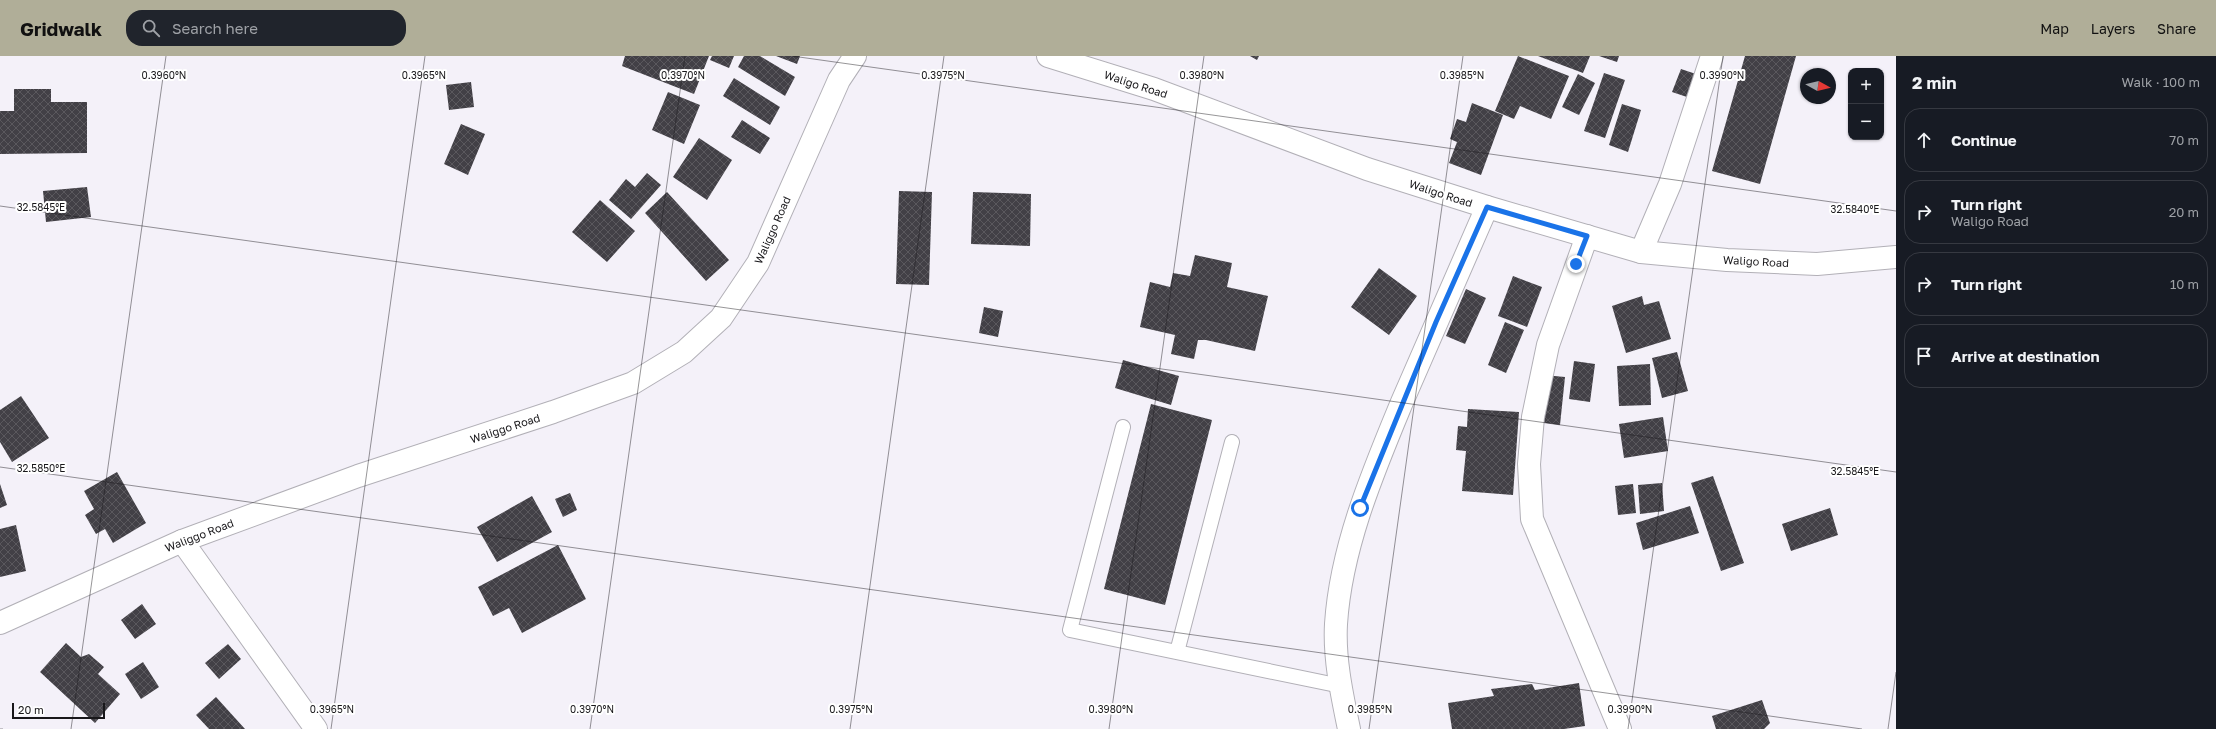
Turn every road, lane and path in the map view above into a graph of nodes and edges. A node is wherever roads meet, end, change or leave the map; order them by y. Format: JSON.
{"nodes":[{"id":1,"x":855,"y":56,"type":"edge"},
{"id":2,"x":1048,"y":56,"type":"edge"},
{"id":3,"x":1712,"y":56,"type":"edge"},
{"id":4,"x":1487,"y":207,"type":"junction"},
{"id":5,"x":1587,"y":236,"type":"junction"},
{"id":6,"x":1641,"y":252,"type":"junction"},
{"id":7,"x":1896,"y":257,"type":"edge"},
{"id":8,"x":1123,"y":428,"type":"dead end"},
{"id":9,"x":1232,"y":442,"type":"dead end"},
{"id":10,"x":182,"y":541,"type":"junction"},
{"id":11,"x":0,"y":623,"type":"edge"},
{"id":12,"x":1177,"y":652,"type":"junction"},
{"id":13,"x":1341,"y":686,"type":"junction"},
{"id":14,"x":316,"y":729,"type":"edge"},
{"id":15,"x":1349,"y":729,"type":"edge"},
{"id":16,"x":1620,"y":729,"type":"edge"}],
"edges":[{"from":1,"to":10,"type":"street","name":"Waliggo Road"},
{"from":2,"to":4,"type":"street","name":"Waligo Road"},
{"from":3,"to":6,"type":"street"},
{"from":4,"to":5,"type":"street","name":"Waligo Road"},
{"from":4,"to":13,"type":"street"},
{"from":5,"to":6,"type":"street","name":"Waligo Road"},
{"from":5,"to":16,"type":"street"},
{"from":6,"to":7,"type":"street","name":"Waligo Road"},
{"from":8,"to":12,"type":"lane"},
{"from":9,"to":12,"type":"lane"},
{"from":10,"to":11,"type":"street","name":"Waliggo Road"},
{"from":10,"to":14,"type":"street"},
{"from":12,"to":13,"type":"lane"},
{"from":13,"to":15,"type":"street"}]}
